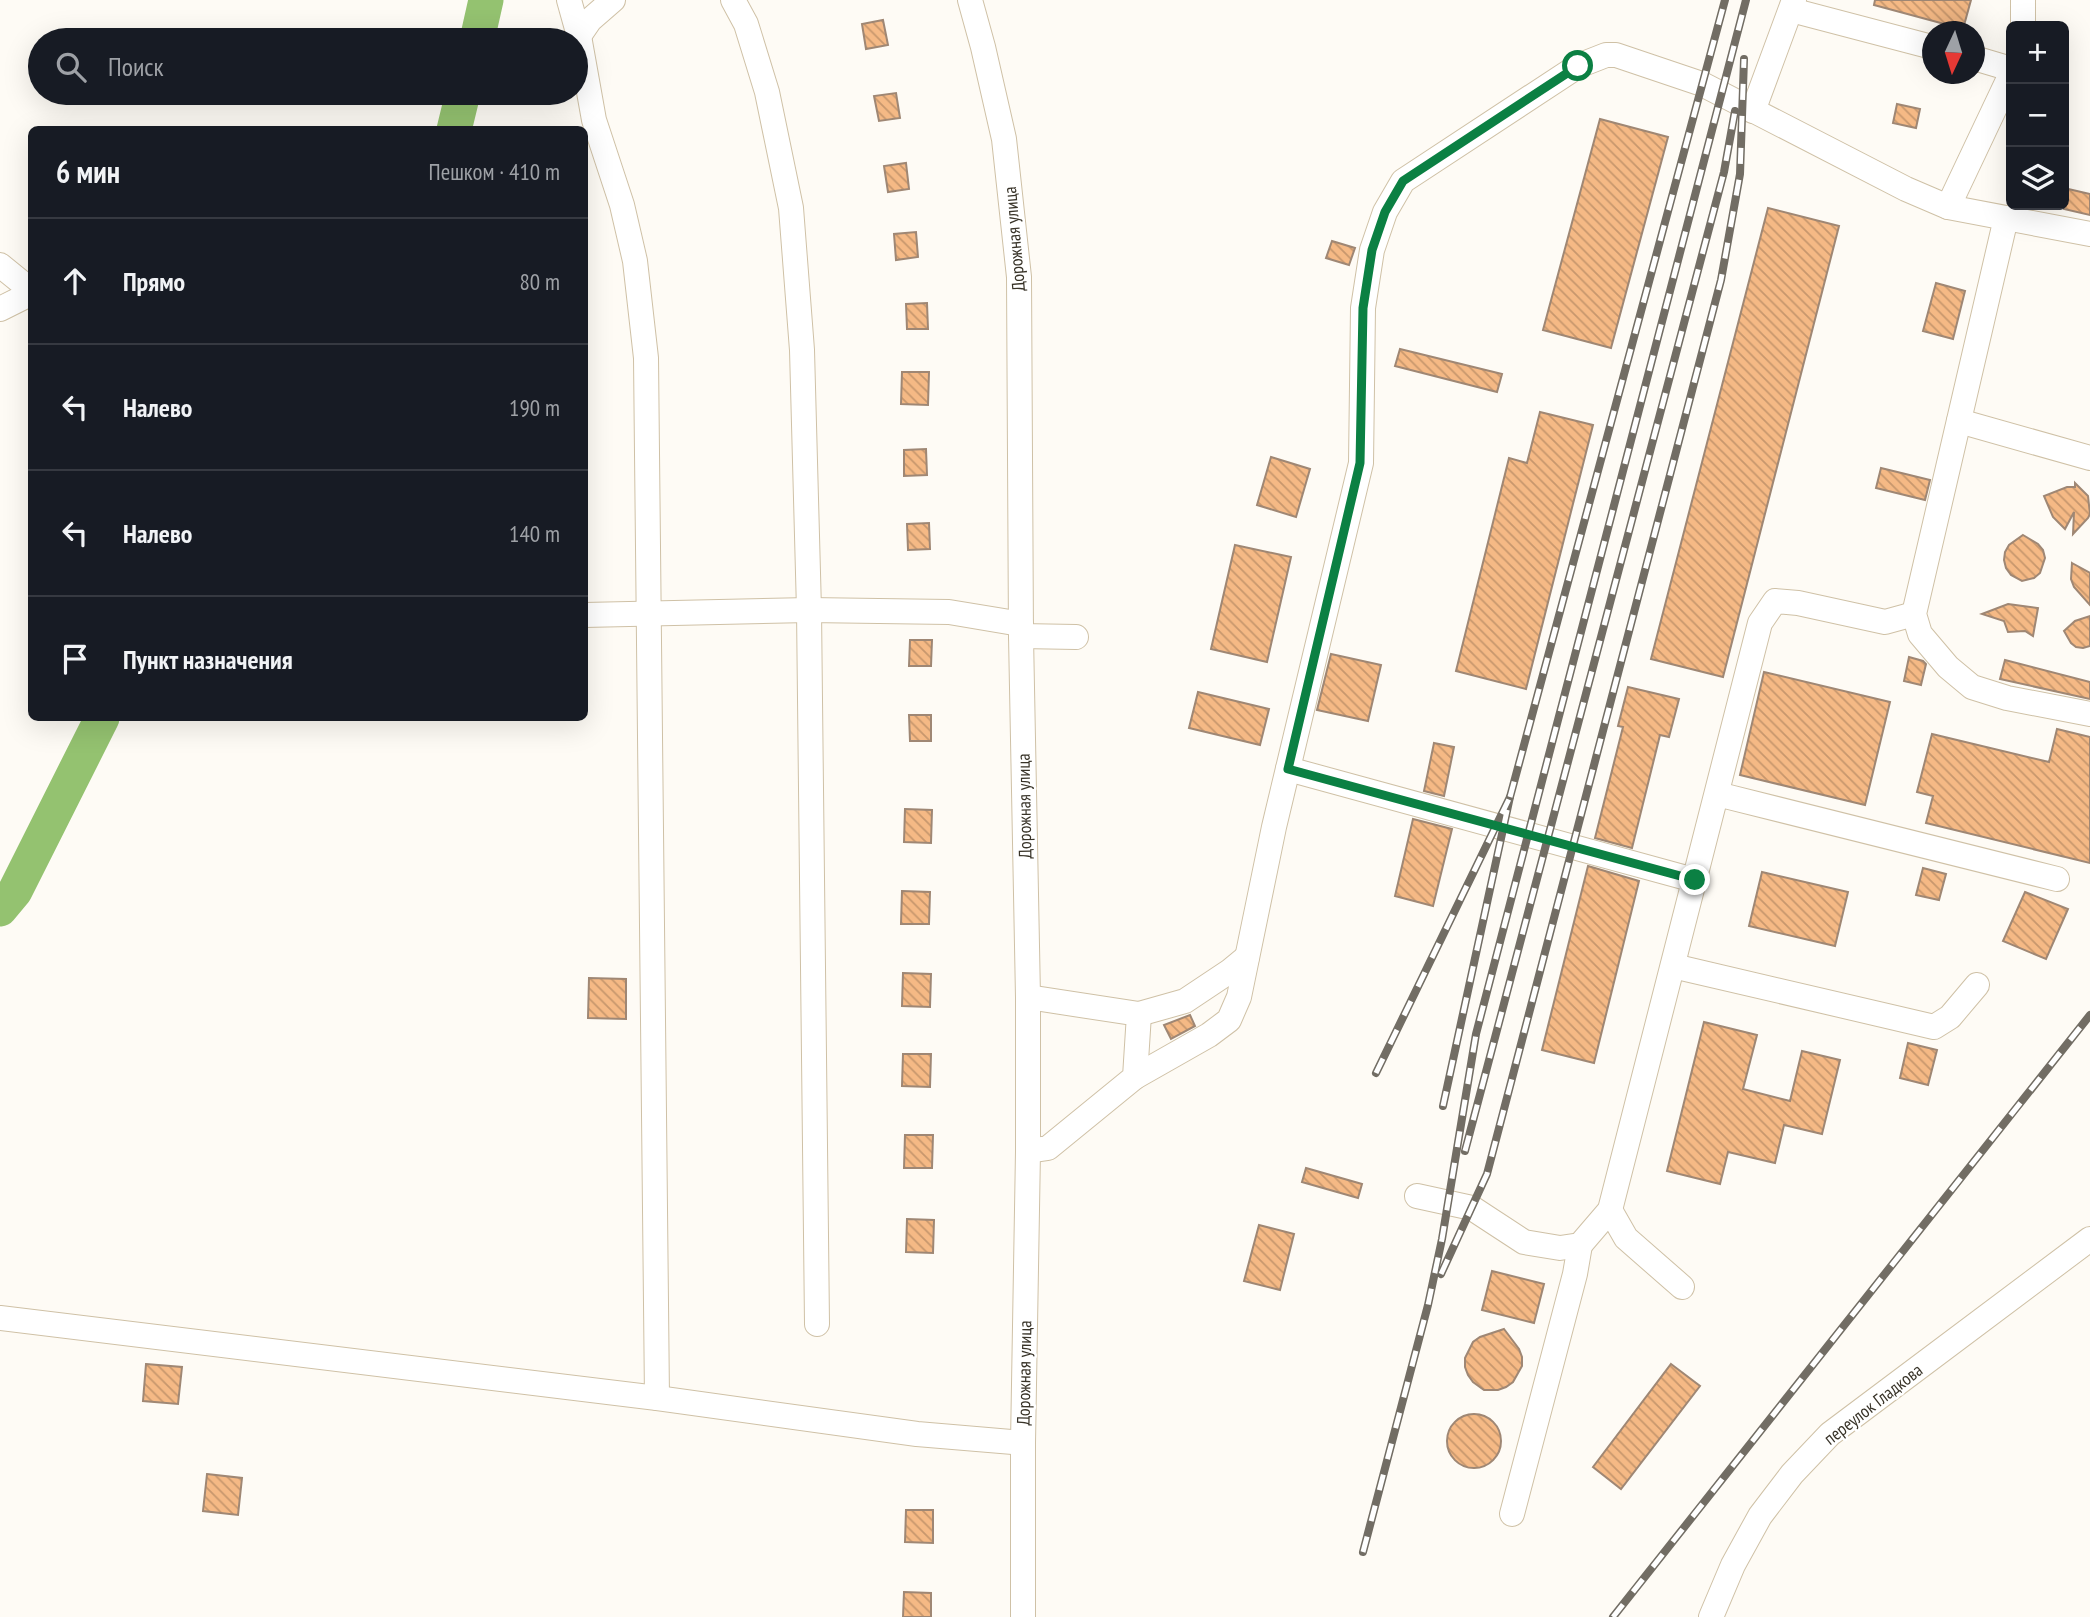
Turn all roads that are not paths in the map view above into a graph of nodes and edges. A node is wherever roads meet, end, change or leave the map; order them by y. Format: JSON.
{"nodes":[{"id":1,"x":569,"y":0,"type":"edge"},
{"id":2,"x":613,"y":0,"type":"edge"},
{"id":3,"x":733,"y":0,"type":"edge"},
{"id":4,"x":970,"y":0,"type":"edge"},
{"id":5,"x":2024,"y":0,"type":"edge"},
{"id":6,"x":1793,"y":5,"type":"edge"},
{"id":7,"x":2022,"y":21,"type":"edge"},
{"id":8,"x":577,"y":28,"type":"edge"},
{"id":9,"x":584,"y":28,"type":"edge"},
{"id":10,"x":1922,"y":44,"type":"edge"},
{"id":11,"x":1985,"y":62,"type":"edge"},
{"id":12,"x":2006,"y":69,"type":"edge"},
{"id":13,"x":2006,"y":82,"type":"edge"},
{"id":14,"x":588,"y":86,"type":"edge"},
{"id":15,"x":1753,"y":111,"type":"junction"},
{"id":16,"x":1948,"y":207,"type":"junction"},
{"id":17,"x":2006,"y":218,"type":"junction"},
{"id":18,"x":2090,"y":234,"type":"edge"},
{"id":19,"x":0,"y":265,"type":"edge"},
{"id":20,"x":28,"y":289,"type":"edge"},
{"id":21,"x":28,"y":294,"type":"edge"},
{"id":22,"x":0,"y":309,"type":"edge"},
{"id":23,"x":1959,"y":421,"type":"junction"},
{"id":24,"x":2090,"y":458,"type":"edge"},
{"id":25,"x":809,"y":610,"type":"junction"},
{"id":26,"x":649,"y":614,"type":"junction"},
{"id":27,"x":1914,"y":614,"type":"junction"},
{"id":28,"x":588,"y":615,"type":"edge"},
{"id":29,"x":1021,"y":630,"type":"junction"},
{"id":30,"x":1076,"y":637,"type":"dead end"},
{"id":31,"x":2090,"y":714,"type":"edge"},
{"id":32,"x":1288,"y":769,"type":"junction"},
{"id":33,"x":1717,"y":794,"type":"junction"},
{"id":34,"x":2057,"y":879,"type":"dead end"},
{"id":35,"x":1695,"y":880,"type":"junction"},
{"id":36,"x":1247,"y":957,"type":"junction"},
{"id":37,"x":1673,"y":966,"type":"junction"},
{"id":38,"x":1977,"y":985,"type":"dead end"},
{"id":39,"x":1028,"y":997,"type":"junction"},
{"id":40,"x":1139,"y":1014,"type":"junction"},
{"id":41,"x":1135,"y":1077,"type":"junction"},
{"id":42,"x":1028,"y":1151,"type":"junction"},
{"id":43,"x":1417,"y":1196,"type":"dead end"},
{"id":44,"x":1610,"y":1210,"type":"junction"},
{"id":45,"x":2090,"y":1239,"type":"edge"},
{"id":46,"x":1580,"y":1245,"type":"junction"},
{"id":47,"x":1682,"y":1287,"type":"dead end"},
{"id":48,"x":0,"y":1318,"type":"edge"},
{"id":49,"x":817,"y":1324,"type":"dead end"},
{"id":50,"x":657,"y":1398,"type":"junction"},
{"id":51,"x":1023,"y":1443,"type":"junction"},
{"id":52,"x":1512,"y":1514,"type":"dead end"},
{"id":53,"x":1023,"y":1617,"type":"edge"},
{"id":54,"x":1711,"y":1617,"type":"edge"}],
"edges":[{"from":1,"to":8,"type":"street"},
{"from":2,"to":9,"type":"street"},
{"from":3,"to":25,"type":"street"},
{"from":4,"to":29,"type":"street","name":"Дорожная улица"},
{"from":5,"to":7,"type":"street"},
{"from":6,"to":10,"type":"street"},
{"from":6,"to":15,"type":"street"},
{"from":11,"to":12,"type":"street"},
{"from":13,"to":16,"type":"street"},
{"from":14,"to":26,"type":"street"},
{"from":15,"to":16,"type":"street"},
{"from":15,"to":32,"type":"street"},
{"from":16,"to":17,"type":"street"},
{"from":17,"to":18,"type":"street"},
{"from":17,"to":23,"type":"street"},
{"from":19,"to":20,"type":"street"},
{"from":21,"to":22,"type":"street"},
{"from":23,"to":24,"type":"street"},
{"from":23,"to":27,"type":"street"},
{"from":25,"to":26,"type":"street"},
{"from":25,"to":29,"type":"street"},
{"from":25,"to":49,"type":"street"},
{"from":26,"to":28,"type":"street"},
{"from":26,"to":50,"type":"street"},
{"from":27,"to":31,"type":"street"},
{"from":27,"to":33,"type":"street"},
{"from":29,"to":30,"type":"street"},
{"from":29,"to":39,"type":"street","name":"Дорожная улица"},
{"from":32,"to":35,"type":"street"},
{"from":32,"to":36,"type":"street"},
{"from":33,"to":34,"type":"street"},
{"from":33,"to":35,"type":"street"},
{"from":35,"to":37,"type":"street"},
{"from":36,"to":40,"type":"street"},
{"from":36,"to":41,"type":"street"},
{"from":37,"to":38,"type":"street"},
{"from":37,"to":44,"type":"street"},
{"from":39,"to":40,"type":"street"},
{"from":39,"to":42,"type":"street","name":"Дорожная улица"},
{"from":40,"to":41,"type":"street"},
{"from":41,"to":42,"type":"street"},
{"from":42,"to":51,"type":"street","name":"Дорожная улица"},
{"from":43,"to":46,"type":"street"},
{"from":44,"to":46,"type":"street"},
{"from":44,"to":47,"type":"street"},
{"from":45,"to":54,"type":"street","name":"переулок Гладкова"},
{"from":46,"to":52,"type":"street"},
{"from":48,"to":50,"type":"street"},
{"from":50,"to":51,"type":"street"},
{"from":51,"to":53,"type":"street","name":"Дорожная улица"}]}
